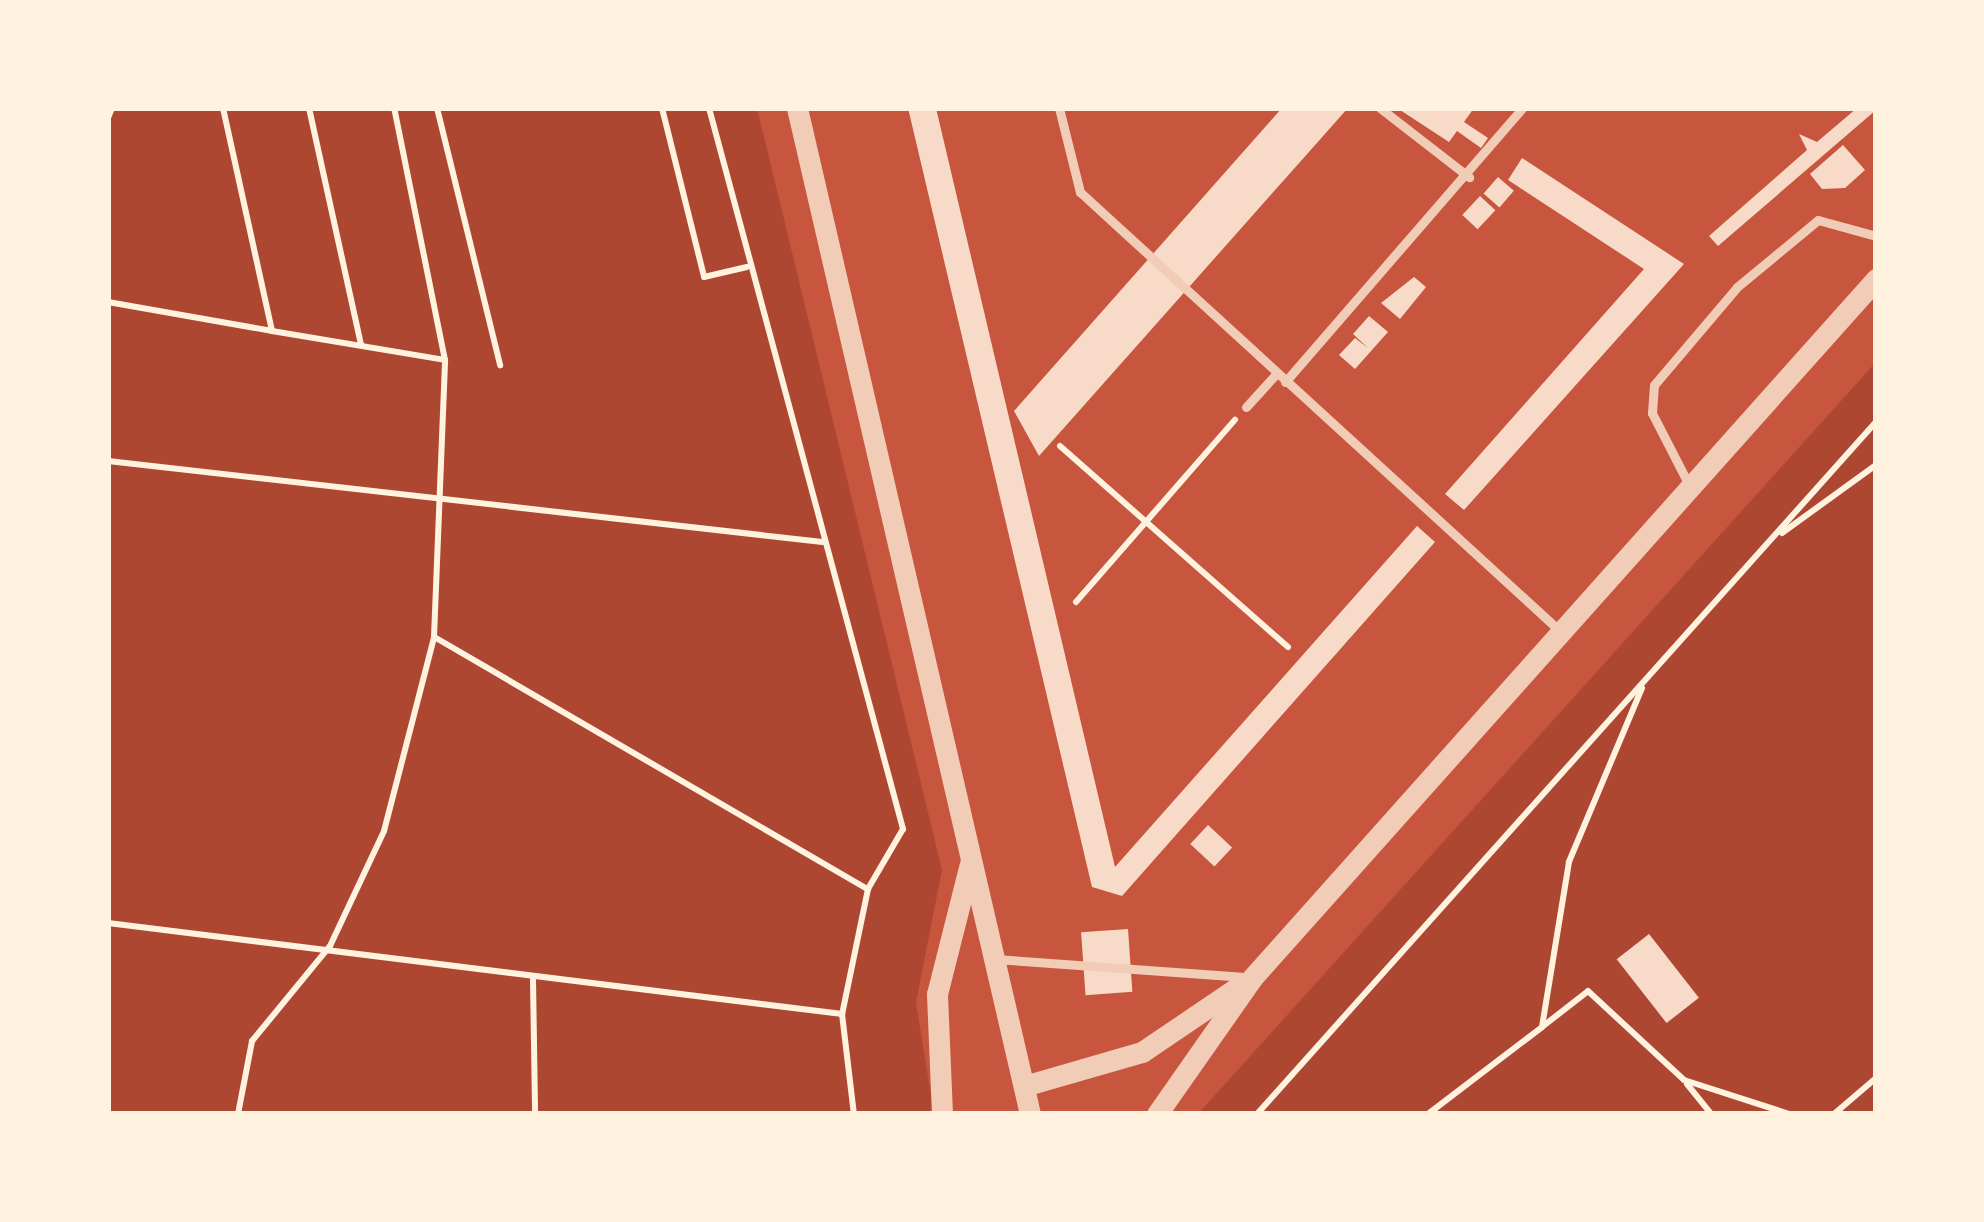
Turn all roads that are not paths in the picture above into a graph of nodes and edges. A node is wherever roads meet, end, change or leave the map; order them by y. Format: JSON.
{"nodes":[{"id":1,"x":797,"y":108,"type":"edge"},
{"id":2,"x":1058,"y":108,"type":"edge"},
{"id":3,"x":1380,"y":108,"type":"edge"},
{"id":4,"x":1522,"y":108,"type":"edge"},
{"id":5,"x":1469,"y":177,"type":"junction"},
{"id":6,"x":1876,"y":236,"type":"edge"},
{"id":7,"x":1876,"y":279,"type":"edge"},
{"id":8,"x":1280,"y":378,"type":"junction"},
{"id":9,"x":1246,"y":407,"type":"road end"},
{"id":10,"x":1690,"y":488,"type":"junction"},
{"id":11,"x":1562,"y":632,"type":"junction"},
{"id":12,"x":971,"y":857,"type":"junction"},
{"id":13,"x":995,"y":959,"type":"junction"},
{"id":14,"x":1253,"y":977,"type":"junction"},
{"id":15,"x":1024,"y":1086,"type":"junction"},
{"id":16,"x":941,"y":1114,"type":"edge"},
{"id":17,"x":1030,"y":1114,"type":"edge"},
{"id":18,"x":1157,"y":1114,"type":"edge"}],
"edges":[{"from":1,"to":12,"type":"street"},
{"from":2,"to":8,"type":"lane"},
{"from":3,"to":5,"type":"lane"},
{"from":4,"to":5,"type":"lane"},
{"from":5,"to":8,"type":"lane"},
{"from":6,"to":10,"type":"lane"},
{"from":7,"to":10,"type":"street"},
{"from":8,"to":9,"type":"lane"},
{"from":8,"to":11,"type":"lane"},
{"from":10,"to":11,"type":"street"},
{"from":11,"to":14,"type":"street"},
{"from":12,"to":13,"type":"street"},
{"from":12,"to":16,"type":"street"},
{"from":13,"to":14,"type":"lane"},
{"from":13,"to":15,"type":"street"},
{"from":14,"to":15,"type":"street"},
{"from":14,"to":18,"type":"street"},
{"from":15,"to":17,"type":"street"}]}
